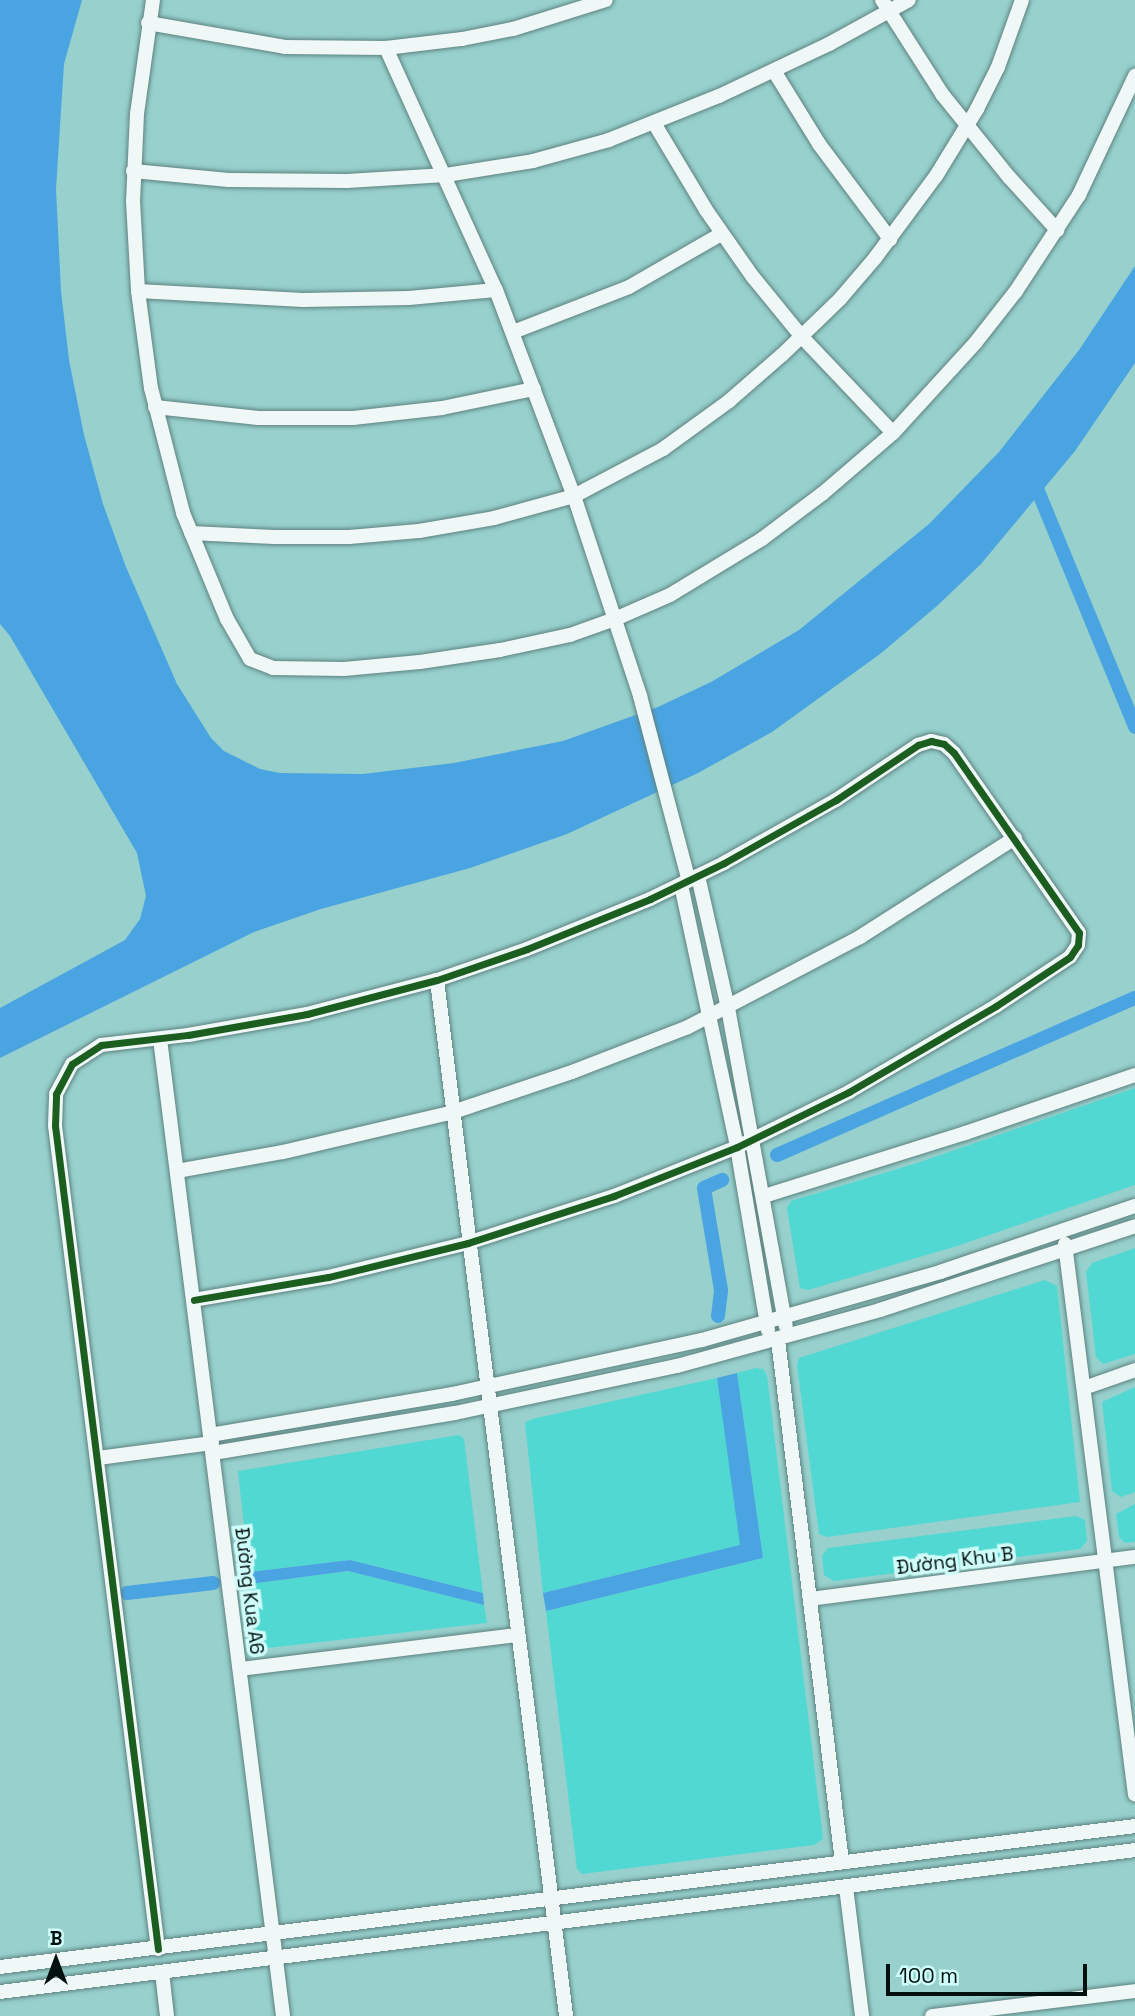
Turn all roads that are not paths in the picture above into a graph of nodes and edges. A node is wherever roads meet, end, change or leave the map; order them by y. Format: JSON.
{"nodes":[{"id":1,"x":153,"y":0,"type":"edge"},
{"id":2,"x":606,"y":0,"type":"edge"},
{"id":3,"x":909,"y":0,"type":"edge"},
{"id":4,"x":1022,"y":0,"type":"edge"},
{"id":5,"x":886,"y":6,"type":"edge"},
{"id":6,"x":148,"y":23,"type":"junction"},
{"id":7,"x":386,"y":48,"type":"junction"},
{"id":8,"x":774,"y":71,"type":"junction"},
{"id":9,"x":1135,"y":76,"type":"edge"},
{"id":10,"x":654,"y":123,"type":"junction"},
{"id":11,"x":967,"y":127,"type":"junction"},
{"id":12,"x":133,"y":172,"type":"junction"},
{"id":13,"x":446,"y":175,"type":"junction"},
{"id":14,"x":1057,"y":230,"type":"junction"},
{"id":15,"x":721,"y":234,"type":"junction"},
{"id":16,"x":890,"y":239,"type":"junction"},
{"id":17,"x":496,"y":290,"type":"junction"},
{"id":18,"x":138,"y":291,"type":"junction"},
{"id":19,"x":513,"y":332,"type":"junction"},
{"id":20,"x":802,"y":337,"type":"junction"},
{"id":21,"x":534,"y":389,"type":"junction"},
{"id":22,"x":155,"y":407,"type":"junction"},
{"id":23,"x":893,"y":433,"type":"junction"},
{"id":24,"x":574,"y":496,"type":"junction"},
{"id":25,"x":191,"y":533,"type":"junction"},
{"id":26,"x":615,"y":619,"type":"junction"},
{"id":27,"x":1014,"y":838,"type":"junction"},
{"id":28,"x":690,"y":881,"type":"junction"},
{"id":29,"x":437,"y":980,"type":"junction"},
{"id":30,"x":728,"y":1008,"type":"junction"},
{"id":31,"x":710,"y":1016,"type":"junction"},
{"id":32,"x":160,"y":1039,"type":"junction"},
{"id":33,"x":1135,"y":1074,"type":"edge"},
{"id":34,"x":453,"y":1112,"type":"junction"},
{"id":35,"x":753,"y":1140,"type":"junction"},
{"id":36,"x":737,"y":1147,"type":"junction"},
{"id":37,"x":177,"y":1171,"type":"junction"},
{"id":38,"x":764,"y":1196,"type":"junction"},
{"id":39,"x":1135,"y":1206,"type":"edge"},
{"id":40,"x":1135,"y":1226,"type":"edge"},
{"id":41,"x":1064,"y":1232,"type":"junction"},
{"id":42,"x":468,"y":1243,"type":"junction"},
{"id":43,"x":1066,"y":1251,"type":"junction"},
{"id":44,"x":194,"y":1300,"type":"junction"},
{"id":45,"x":785,"y":1319,"type":"junction"},
{"id":46,"x":767,"y":1323,"type":"junction"},
{"id":47,"x":779,"y":1340,"type":"junction"},
{"id":48,"x":1135,"y":1370,"type":"edge"},
{"id":49,"x":486,"y":1388,"type":"junction"},
{"id":50,"x":1084,"y":1388,"type":"junction"},
{"id":51,"x":489,"y":1407,"type":"junction"},
{"id":52,"x":212,"y":1444,"type":"junction"},
{"id":53,"x":98,"y":1458,"type":"junction"},
{"id":54,"x":1135,"y":1557,"type":"edge"},
{"id":55,"x":1105,"y":1561,"type":"junction"},
{"id":56,"x":810,"y":1599,"type":"junction"},
{"id":57,"x":518,"y":1635,"type":"junction"},
{"id":58,"x":240,"y":1669,"type":"junction"},
{"id":59,"x":1128,"y":1689,"type":"edge"},
{"id":60,"x":1135,"y":1795,"type":"edge"},
{"id":61,"x":1135,"y":1826,"type":"edge"},
{"id":62,"x":1135,"y":1850,"type":"edge"},
{"id":63,"x":842,"y":1862,"type":"junction"},
{"id":64,"x":846,"y":1887,"type":"junction"},
{"id":65,"x":551,"y":1900,"type":"junction"},
{"id":66,"x":554,"y":1923,"type":"junction"},
{"id":67,"x":273,"y":1935,"type":"junction"},
{"id":68,"x":158,"y":1948,"type":"junction"},
{"id":69,"x":276,"y":1959,"type":"junction"},
{"id":70,"x":0,"y":1965,"type":"edge"},
{"id":71,"x":162,"y":1972,"type":"junction"},
{"id":72,"x":1135,"y":1991,"type":"edge"},
{"id":73,"x":2,"y":1992,"type":"edge"},
{"id":74,"x":167,"y":2016,"type":"edge"},
{"id":75,"x":283,"y":2016,"type":"edge"},
{"id":76,"x":566,"y":2016,"type":"edge"},
{"id":77,"x":862,"y":2016,"type":"edge"},
{"id":78,"x":932,"y":2016,"type":"edge"}],
"edges":[{"from":1,"to":6,"type":"street"},
{"from":2,"to":7,"type":"street"},
{"from":3,"to":5,"type":"street"},
{"from":4,"to":11,"type":"street"},
{"from":5,"to":8,"type":"street"},
{"from":5,"to":11,"type":"street"},
{"from":6,"to":7,"type":"street"},
{"from":6,"to":12,"type":"street"},
{"from":7,"to":13,"type":"street"},
{"from":8,"to":10,"type":"street"},
{"from":8,"to":16,"type":"street"},
{"from":9,"to":14,"type":"street"},
{"from":10,"to":13,"type":"street"},
{"from":10,"to":15,"type":"street"},
{"from":11,"to":14,"type":"street"},
{"from":11,"to":16,"type":"street"},
{"from":12,"to":13,"type":"street"},
{"from":12,"to":18,"type":"street"},
{"from":13,"to":17,"type":"street"},
{"from":14,"to":23,"type":"street"},
{"from":15,"to":19,"type":"street"},
{"from":15,"to":20,"type":"street"},
{"from":16,"to":20,"type":"street"},
{"from":17,"to":18,"type":"street"},
{"from":17,"to":19,"type":"street"},
{"from":18,"to":22,"type":"street"},
{"from":19,"to":21,"type":"street"},
{"from":20,"to":23,"type":"street"},
{"from":20,"to":24,"type":"street"},
{"from":21,"to":22,"type":"street"},
{"from":21,"to":24,"type":"street"},
{"from":22,"to":25,"type":"street"},
{"from":23,"to":26,"type":"street"},
{"from":24,"to":25,"type":"street"},
{"from":24,"to":26,"type":"street"},
{"from":25,"to":26,"type":"street"},
{"from":26,"to":28,"type":"street"},
{"from":27,"to":28,"type":"street"},
{"from":27,"to":30,"type":"street"},
{"from":27,"to":35,"type":"street"},
{"from":28,"to":29,"type":"street"},
{"from":28,"to":30,"type":"street"},
{"from":28,"to":31,"type":"street"},
{"from":29,"to":32,"type":"street"},
{"from":29,"to":34,"type":"street"},
{"from":30,"to":31,"type":"street"},
{"from":30,"to":35,"type":"street"},
{"from":31,"to":34,"type":"street"},
{"from":31,"to":36,"type":"street"},
{"from":32,"to":37,"type":"street","name":"Đường Kua A6"},
{"from":32,"to":53,"type":"street"},
{"from":33,"to":38,"type":"street"},
{"from":34,"to":37,"type":"street"},
{"from":34,"to":42,"type":"street"},
{"from":35,"to":36,"type":"street"},
{"from":35,"to":38,"type":"street"},
{"from":36,"to":42,"type":"street"},
{"from":36,"to":46,"type":"street"},
{"from":37,"to":44,"type":"street","name":"Đường Kua A6"},
{"from":38,"to":45,"type":"street"},
{"from":39,"to":41,"type":"street"},
{"from":40,"to":43,"type":"street"},
{"from":41,"to":43,"type":"street"},
{"from":41,"to":45,"type":"street"},
{"from":42,"to":44,"type":"street"},
{"from":42,"to":49,"type":"street"},
{"from":43,"to":47,"type":"street"},
{"from":43,"to":50,"type":"street"},
{"from":44,"to":52,"type":"street","name":"Đường Kua A6"},
{"from":45,"to":46,"type":"street"},
{"from":45,"to":47,"type":"street"},
{"from":46,"to":47,"type":"street"},
{"from":46,"to":49,"type":"street"},
{"from":47,"to":51,"type":"street"},
{"from":47,"to":56,"type":"street"},
{"from":48,"to":50,"type":"street"},
{"from":49,"to":51,"type":"street"},
{"from":49,"to":52,"type":"street"},
{"from":50,"to":55,"type":"street"},
{"from":51,"to":52,"type":"street"},
{"from":51,"to":57,"type":"street"},
{"from":52,"to":53,"type":"street"},
{"from":52,"to":58,"type":"street","name":"Đường Kua A6"},
{"from":53,"to":68,"type":"street"},
{"from":54,"to":55,"type":"street","name":"Đường Khu B"},
{"from":55,"to":56,"type":"street","name":"Đường Khu B"},
{"from":55,"to":59,"type":"street"},
{"from":56,"to":63,"type":"street"},
{"from":57,"to":58,"type":"street"},
{"from":57,"to":65,"type":"street"},
{"from":58,"to":67,"type":"street","name":"Đường Kua A6"},
{"from":59,"to":60,"type":"street"},
{"from":61,"to":63,"type":"street"},
{"from":62,"to":64,"type":"street"},
{"from":63,"to":65,"type":"street"},
{"from":64,"to":66,"type":"street"},
{"from":64,"to":77,"type":"street"},
{"from":65,"to":66,"type":"street"},
{"from":65,"to":67,"type":"street"},
{"from":66,"to":69,"type":"street"},
{"from":66,"to":76,"type":"street"},
{"from":67,"to":68,"type":"street"},
{"from":67,"to":69,"type":"street","name":"Đường Kua A6"},
{"from":68,"to":70,"type":"street"},
{"from":69,"to":71,"type":"street"},
{"from":69,"to":75,"type":"street","name":"Đường Kua A6"},
{"from":70,"to":73,"type":"street"},
{"from":71,"to":73,"type":"street"},
{"from":71,"to":74,"type":"street"},
{"from":72,"to":78,"type":"street"}]}
